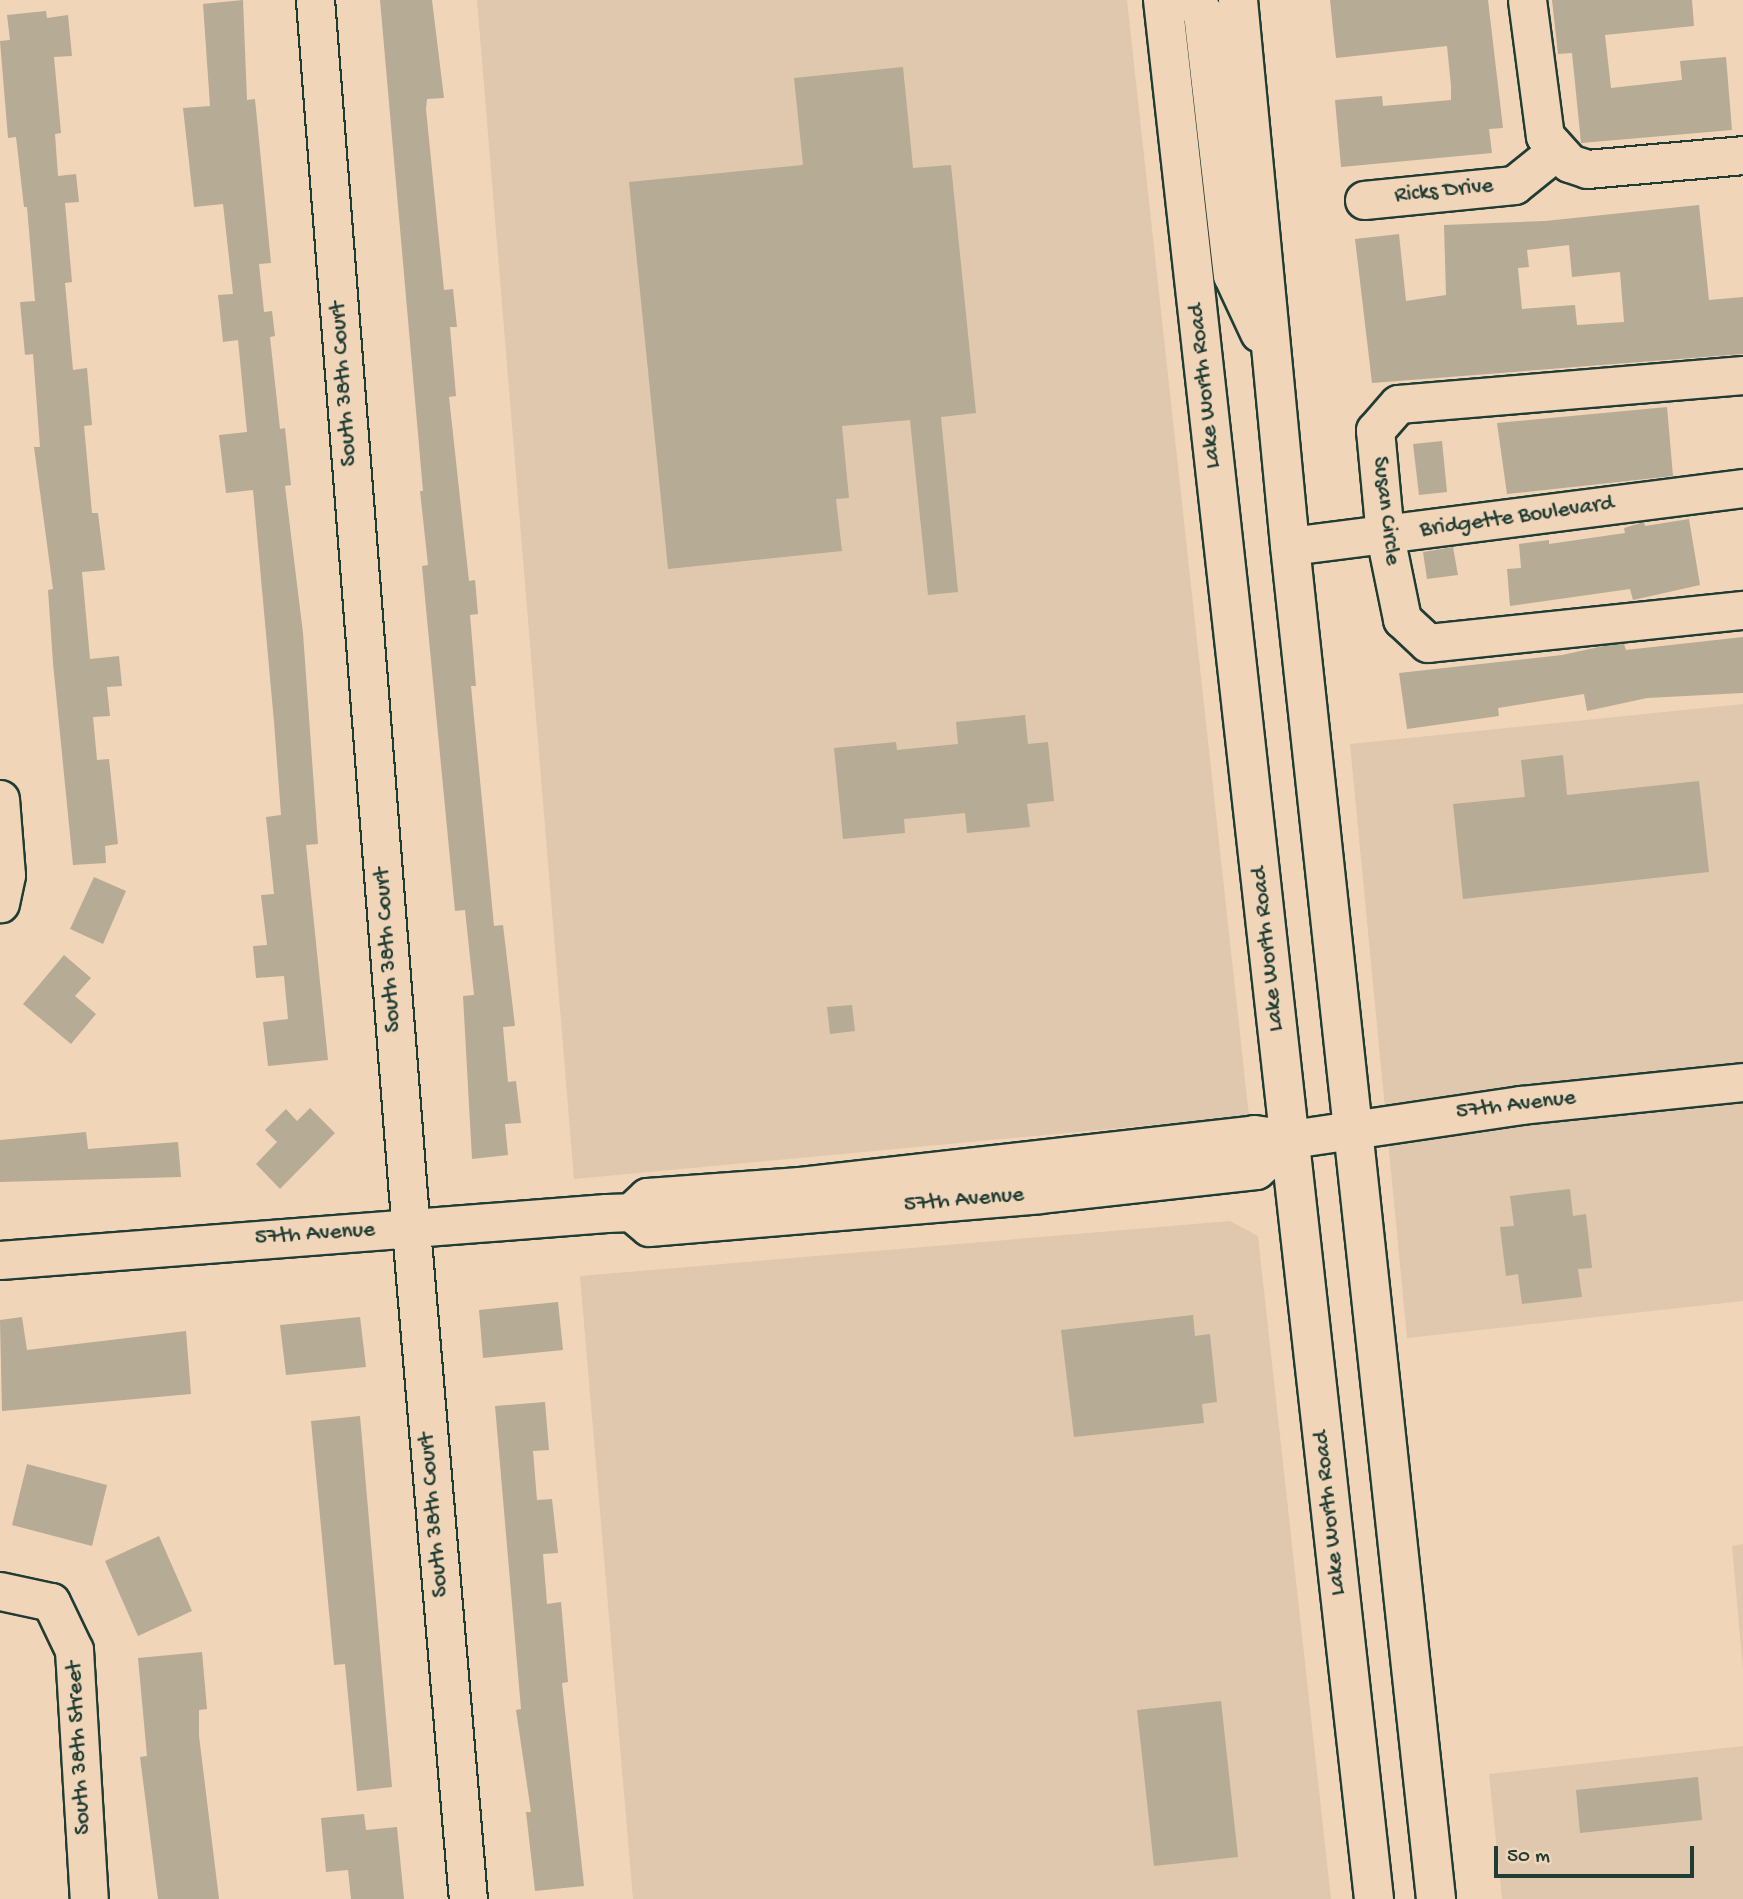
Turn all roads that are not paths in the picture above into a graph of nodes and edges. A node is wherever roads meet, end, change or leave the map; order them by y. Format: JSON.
{"nodes":[{"id":1,"x":315,"y":0,"type":"edge"},
{"id":2,"x":1163,"y":0,"type":"edge"},
{"id":3,"x":1191,"y":0,"type":"edge"},
{"id":4,"x":1238,"y":0,"type":"edge"},
{"id":5,"x":1527,"y":0,"type":"edge"},
{"id":6,"x":1555,"y":152,"type":"junction"},
{"id":7,"x":1743,"y":155,"type":"edge"},
{"id":8,"x":1364,"y":200,"type":"dead end"},
{"id":9,"x":1273,"y":361,"type":"junction"},
{"id":10,"x":1743,"y":375,"type":"edge"},
{"id":11,"x":1743,"y":488,"type":"edge"},
{"id":12,"x":1385,"y":536,"type":"junction"},
{"id":13,"x":1290,"y":546,"type":"junction"},
{"id":14,"x":1743,"y":610,"type":"edge"},
{"id":15,"x":0,"y":799,"type":"edge"},
{"id":16,"x":0,"y":903,"type":"edge"},
{"id":17,"x":1743,"y":1082,"type":"edge"},
{"id":18,"x":1354,"y":1128,"type":"junction"},
{"id":19,"x":1291,"y":1139,"type":"junction"},
{"id":20,"x":411,"y":1228,"type":"junction"},
{"id":21,"x":0,"y":1260,"type":"edge"},
{"id":22,"x":0,"y":1591,"type":"edge"},
{"id":23,"x":1345,"y":1644,"type":"junction"},
{"id":24,"x":89,"y":1899,"type":"edge"},
{"id":25,"x":468,"y":1899,"type":"edge"},
{"id":26,"x":1374,"y":1899,"type":"edge"},
{"id":27,"x":1398,"y":1899,"type":"edge"},
{"id":28,"x":1436,"y":1899,"type":"edge"}],
"edges":[{"from":1,"to":20,"type":"street","name":"South 38th Court"},
{"from":2,"to":19,"type":"main road","name":"Lake Worth Road"},
{"from":3,"to":9,"type":"main road"},
{"from":4,"to":9,"type":"main road"},
{"from":5,"to":6,"type":"street"},
{"from":6,"to":7,"type":"street"},
{"from":6,"to":8,"type":"street","name":"Ricks Drive"},
{"from":9,"to":13,"type":"main road"},
{"from":10,"to":12,"type":"street","name":"Susan Circle"},
{"from":11,"to":12,"type":"street","name":"Bridgette Boulevard"},
{"from":12,"to":13,"type":"street","name":"Bridgette Boulevard"},
{"from":12,"to":14,"type":"street","name":"Susan Circle"},
{"from":13,"to":18,"type":"main road"},
{"from":15,"to":16,"type":"street"},
{"from":17,"to":18,"type":"street","name":"57th Avenue"},
{"from":18,"to":19,"type":"street","name":"57th Avenue"},
{"from":18,"to":28,"type":"main road"},
{"from":19,"to":20,"type":"street","name":"57th Avenue"},
{"from":19,"to":23,"type":"main road","name":"Lake Worth Road"},
{"from":20,"to":21,"type":"street","name":"57th Avenue"},
{"from":20,"to":25,"type":"street","name":"South 38th Court"},
{"from":22,"to":24,"type":"street","name":"South 38th Street"},
{"from":23,"to":26,"type":"main road","name":"Lake Worth Road"},
{"from":23,"to":27,"type":"main road"}]}
